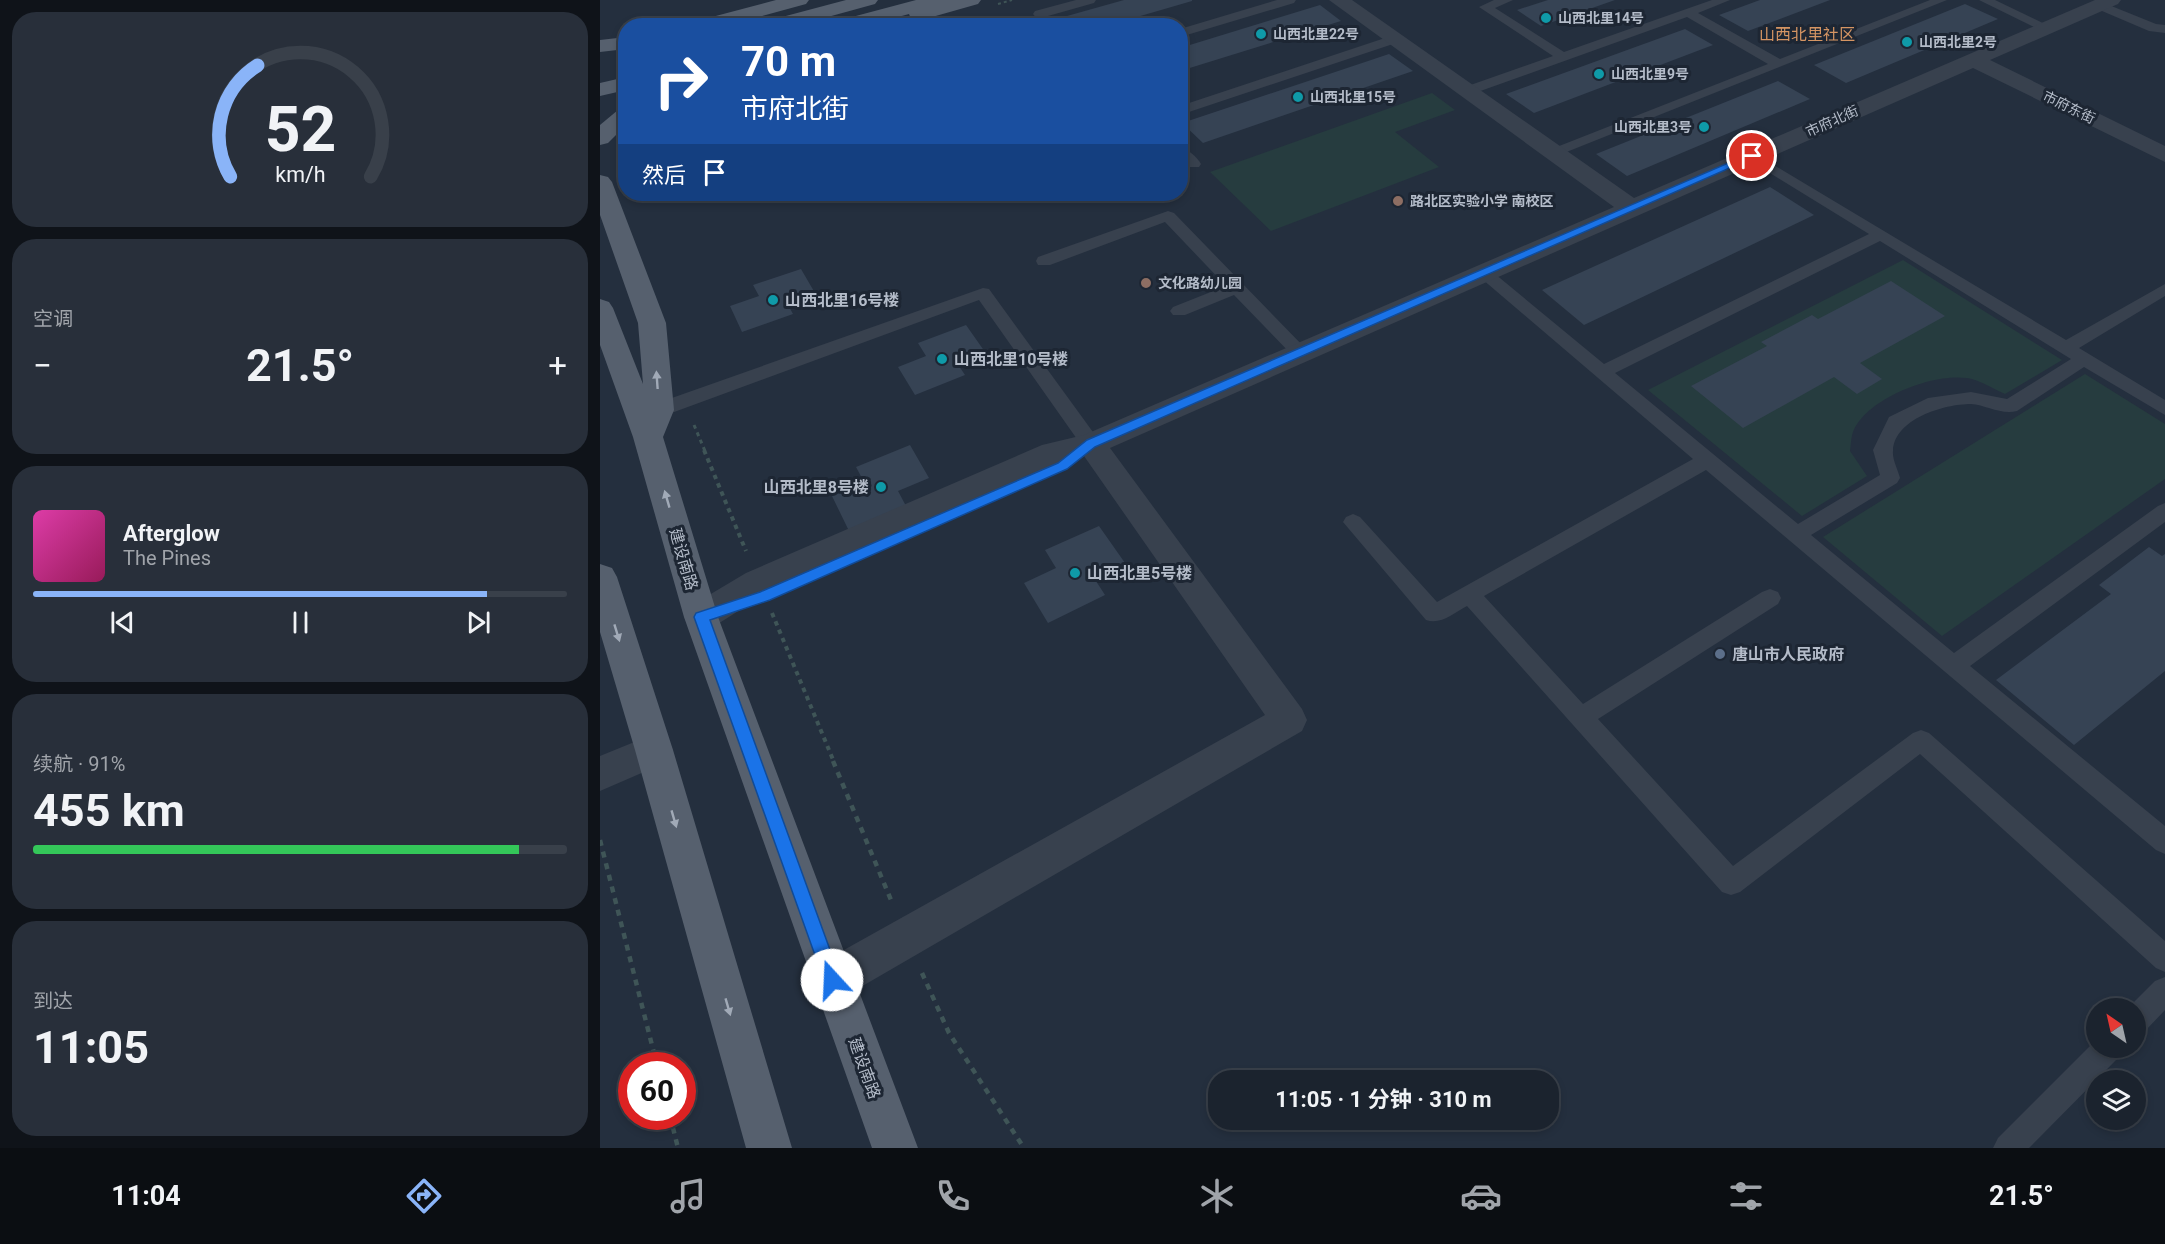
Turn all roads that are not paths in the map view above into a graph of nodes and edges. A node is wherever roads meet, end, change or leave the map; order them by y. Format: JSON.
{"nodes":[{"id":1,"x":799,"y":0,"type":"edge"},
{"id":2,"x":868,"y":0,"type":"edge"},
{"id":3,"x":938,"y":0,"type":"edge"},
{"id":4,"x":971,"y":0,"type":"edge"},
{"id":5,"x":1090,"y":0,"type":"edge"},
{"id":6,"x":1290,"y":0,"type":"edge"},
{"id":7,"x":1339,"y":0,"type":"edge"},
{"id":8,"x":1507,"y":0,"type":"edge"},
{"id":9,"x":1724,"y":0,"type":"edge"},
{"id":10,"x":1941,"y":0,"type":"edge"},
{"id":11,"x":1985,"y":0,"type":"edge"},
{"id":12,"x":2105,"y":2,"type":"edge"},
{"id":13,"x":1688,"y":13,"type":"junction"},
{"id":14,"x":730,"y":18,"type":"edge"},
{"id":15,"x":802,"y":18,"type":"edge"},
{"id":16,"x":872,"y":18,"type":"edge"},
{"id":17,"x":909,"y":18,"type":"edge"},
{"id":18,"x":1043,"y":18,"type":"edge"},
{"id":19,"x":2047,"y":28,"type":"junction"},
{"id":20,"x":2165,"y":29,"type":"edge"},
{"id":21,"x":1188,"y":31,"type":"edge"},
{"id":22,"x":1394,"y":39,"type":"junction"},
{"id":23,"x":618,"y":45,"type":"edge"},
{"id":24,"x":600,"y":46,"type":"edge"},
{"id":25,"x":1563,"y":57,"type":"junction"},
{"id":26,"x":1973,"y":60,"type":"junction"},
{"id":27,"x":1779,"y":63,"type":"junction"},
{"id":28,"x":618,"y":66,"type":"edge"},
{"id":29,"x":600,"y":71,"type":"edge"},
{"id":30,"x":618,"y":85,"type":"edge"},
{"id":31,"x":600,"y":90,"type":"edge"},
{"id":32,"x":1467,"y":91,"type":"junction"},
{"id":33,"x":1188,"y":108,"type":"edge"},
{"id":34,"x":618,"y":121,"type":"edge"},
{"id":35,"x":600,"y":138,"type":"edge"},
{"id":36,"x":1554,"y":153,"type":"junction"},
{"id":37,"x":2165,"y":154,"type":"edge"},
{"id":38,"x":1752,"y":156,"type":"junction"},
{"id":39,"x":1188,"y":158,"type":"edge"},
{"id":40,"x":1194,"y":164,"type":"dead end"},
{"id":41,"x":600,"y":182,"type":"edge"},
{"id":42,"x":1632,"y":208,"type":"junction"},
{"id":43,"x":1880,"y":235,"type":"junction"},
{"id":44,"x":1044,"y":261,"type":"dead end"},
{"id":45,"x":1483,"y":273,"type":"junction"},
{"id":46,"x":1238,"y":287,"type":"junction"},
{"id":47,"x":2165,"y":289,"type":"edge"},
{"id":48,"x":600,"y":308,"type":"edge"},
{"id":49,"x":1179,"y":311,"type":"dead end"},
{"id":50,"x":2066,"y":348,"type":"junction"},
{"id":51,"x":1300,"y":353,"type":"junction"},
{"id":52,"x":2084,"y":359,"type":"junction"},
{"id":53,"x":1601,"y":373,"type":"junction"},
{"id":54,"x":2165,"y":409,"type":"edge"},
{"id":55,"x":654,"y":424,"type":"junction"},
{"id":56,"x":1091,"y":444,"type":"junction"},
{"id":57,"x":1706,"y":460,"type":"junction"},
{"id":58,"x":2165,"y":511,"type":"edge"},
{"id":59,"x":1353,"y":522,"type":"dead end"},
{"id":60,"x":1796,"y":535,"type":"junction"},
{"id":61,"x":600,"y":577,"type":"edge"},
{"id":62,"x":1469,"y":594,"type":"junction"},
{"id":63,"x":1770,"y":598,"type":"dead end"},
{"id":64,"x":701,"y":617,"type":"junction"},
{"id":65,"x":1953,"y":666,"type":"junction"},
{"id":66,"x":1582,"y":717,"type":"junction"},
{"id":67,"x":654,"y":750,"type":"junction"},
{"id":68,"x":600,"y":774,"type":"edge"},
{"id":69,"x":2165,"y":843,"type":"edge"},
{"id":70,"x":2165,"y":958,"type":"edge"},
{"id":71,"x":832,"y":980,"type":"junction"},
{"id":72,"x":2165,"y":991,"type":"edge"},
{"id":73,"x":2146,"y":1010,"type":"edge"},
{"id":74,"x":2098,"y":1058,"type":"edge"},
{"id":75,"x":769,"y":1148,"type":"edge"},
{"id":76,"x":894,"y":1148,"type":"edge"},
{"id":77,"x":2008,"y":1148,"type":"edge"}],
"edges":[{"from":1,"to":14,"type":"main road"},
{"from":2,"to":15,"type":"main road"},
{"from":3,"to":16,"type":"main road"},
{"from":4,"to":17,"type":"main road"},
{"from":5,"to":18,"type":"lane"},
{"from":6,"to":21,"type":"lane"},
{"from":7,"to":22,"type":"street"},
{"from":8,"to":25,"type":"lane"},
{"from":9,"to":13,"type":"lane"},
{"from":10,"to":27,"type":"lane"},
{"from":11,"to":19,"type":"lane"},
{"from":12,"to":19,"type":"street","name":"市府北街"},
{"from":12,"to":20,"type":"lane"},
{"from":13,"to":25,"type":"lane"},
{"from":13,"to":27,"type":"lane"},
{"from":19,"to":26,"type":"street","name":"市府北街"},
{"from":22,"to":32,"type":"street"},
{"from":22,"to":33,"type":"lane"},
{"from":23,"to":24,"type":"main road"},
{"from":25,"to":32,"type":"lane"},
{"from":26,"to":37,"type":"street","name":"市府东街"},
{"from":26,"to":38,"type":"street","name":"市府北街"},
{"from":27,"to":36,"type":"lane"},
{"from":28,"to":29,"type":"main road"},
{"from":30,"to":31,"type":"main road"},
{"from":32,"to":36,"type":"street"},
{"from":34,"to":35,"type":"main road"},
{"from":36,"to":42,"type":"street"},
{"from":38,"to":42,"type":"street","name":"市府北街"},
{"from":38,"to":43,"type":"lane"},
{"from":39,"to":40,"type":"lane"},
{"from":55,"to":41,"type":"main road","one_way":true},
{"from":42,"to":45,"type":"street","name":"市府北街"},
{"from":43,"to":50,"type":"lane"},
{"from":43,"to":53,"type":"lane"},
{"from":44,"to":46,"type":"lane"},
{"from":45,"to":51,"type":"street","name":"市府北街"},
{"from":45,"to":53,"type":"lane"},
{"from":46,"to":49,"type":"lane"},
{"from":46,"to":51,"type":"lane"},
{"from":47,"to":50,"type":"lane"},
{"from":48,"to":55,"type":"main road","name":"建设南路"},
{"from":50,"to":52,"type":"lane"},
{"from":51,"to":56,"type":"street","name":"市府北街"},
{"from":52,"to":54,"type":"lane"},
{"from":52,"to":60,"type":"lane"},
{"from":53,"to":57,"type":"lane"},
{"from":55,"to":56,"type":"lane"},
{"from":64,"to":55,"type":"main road","name":"建设南路","one_way":true},
{"from":56,"to":64,"type":"street","name":"市府北街"},
{"from":56,"to":71,"type":"street"},
{"from":57,"to":60,"type":"lane"},
{"from":57,"to":62,"type":"lane"},
{"from":58,"to":65,"type":"lane"},
{"from":59,"to":62,"type":"lane"},
{"from":60,"to":65,"type":"lane"},
{"from":61,"to":67,"type":"main road","one_way":true},
{"from":62,"to":66,"type":"lane"},
{"from":63,"to":66,"type":"lane"},
{"from":64,"to":71,"type":"main road","name":"建设南路"},
{"from":65,"to":69,"type":"lane"},
{"from":66,"to":70,"type":"lane"},
{"from":67,"to":68,"type":"street"},
{"from":67,"to":75,"type":"main road","one_way":true},
{"from":71,"to":76,"type":"main road","name":"建设南路"},
{"from":72,"to":73,"type":"lane"},
{"from":74,"to":77,"type":"lane"}]}
